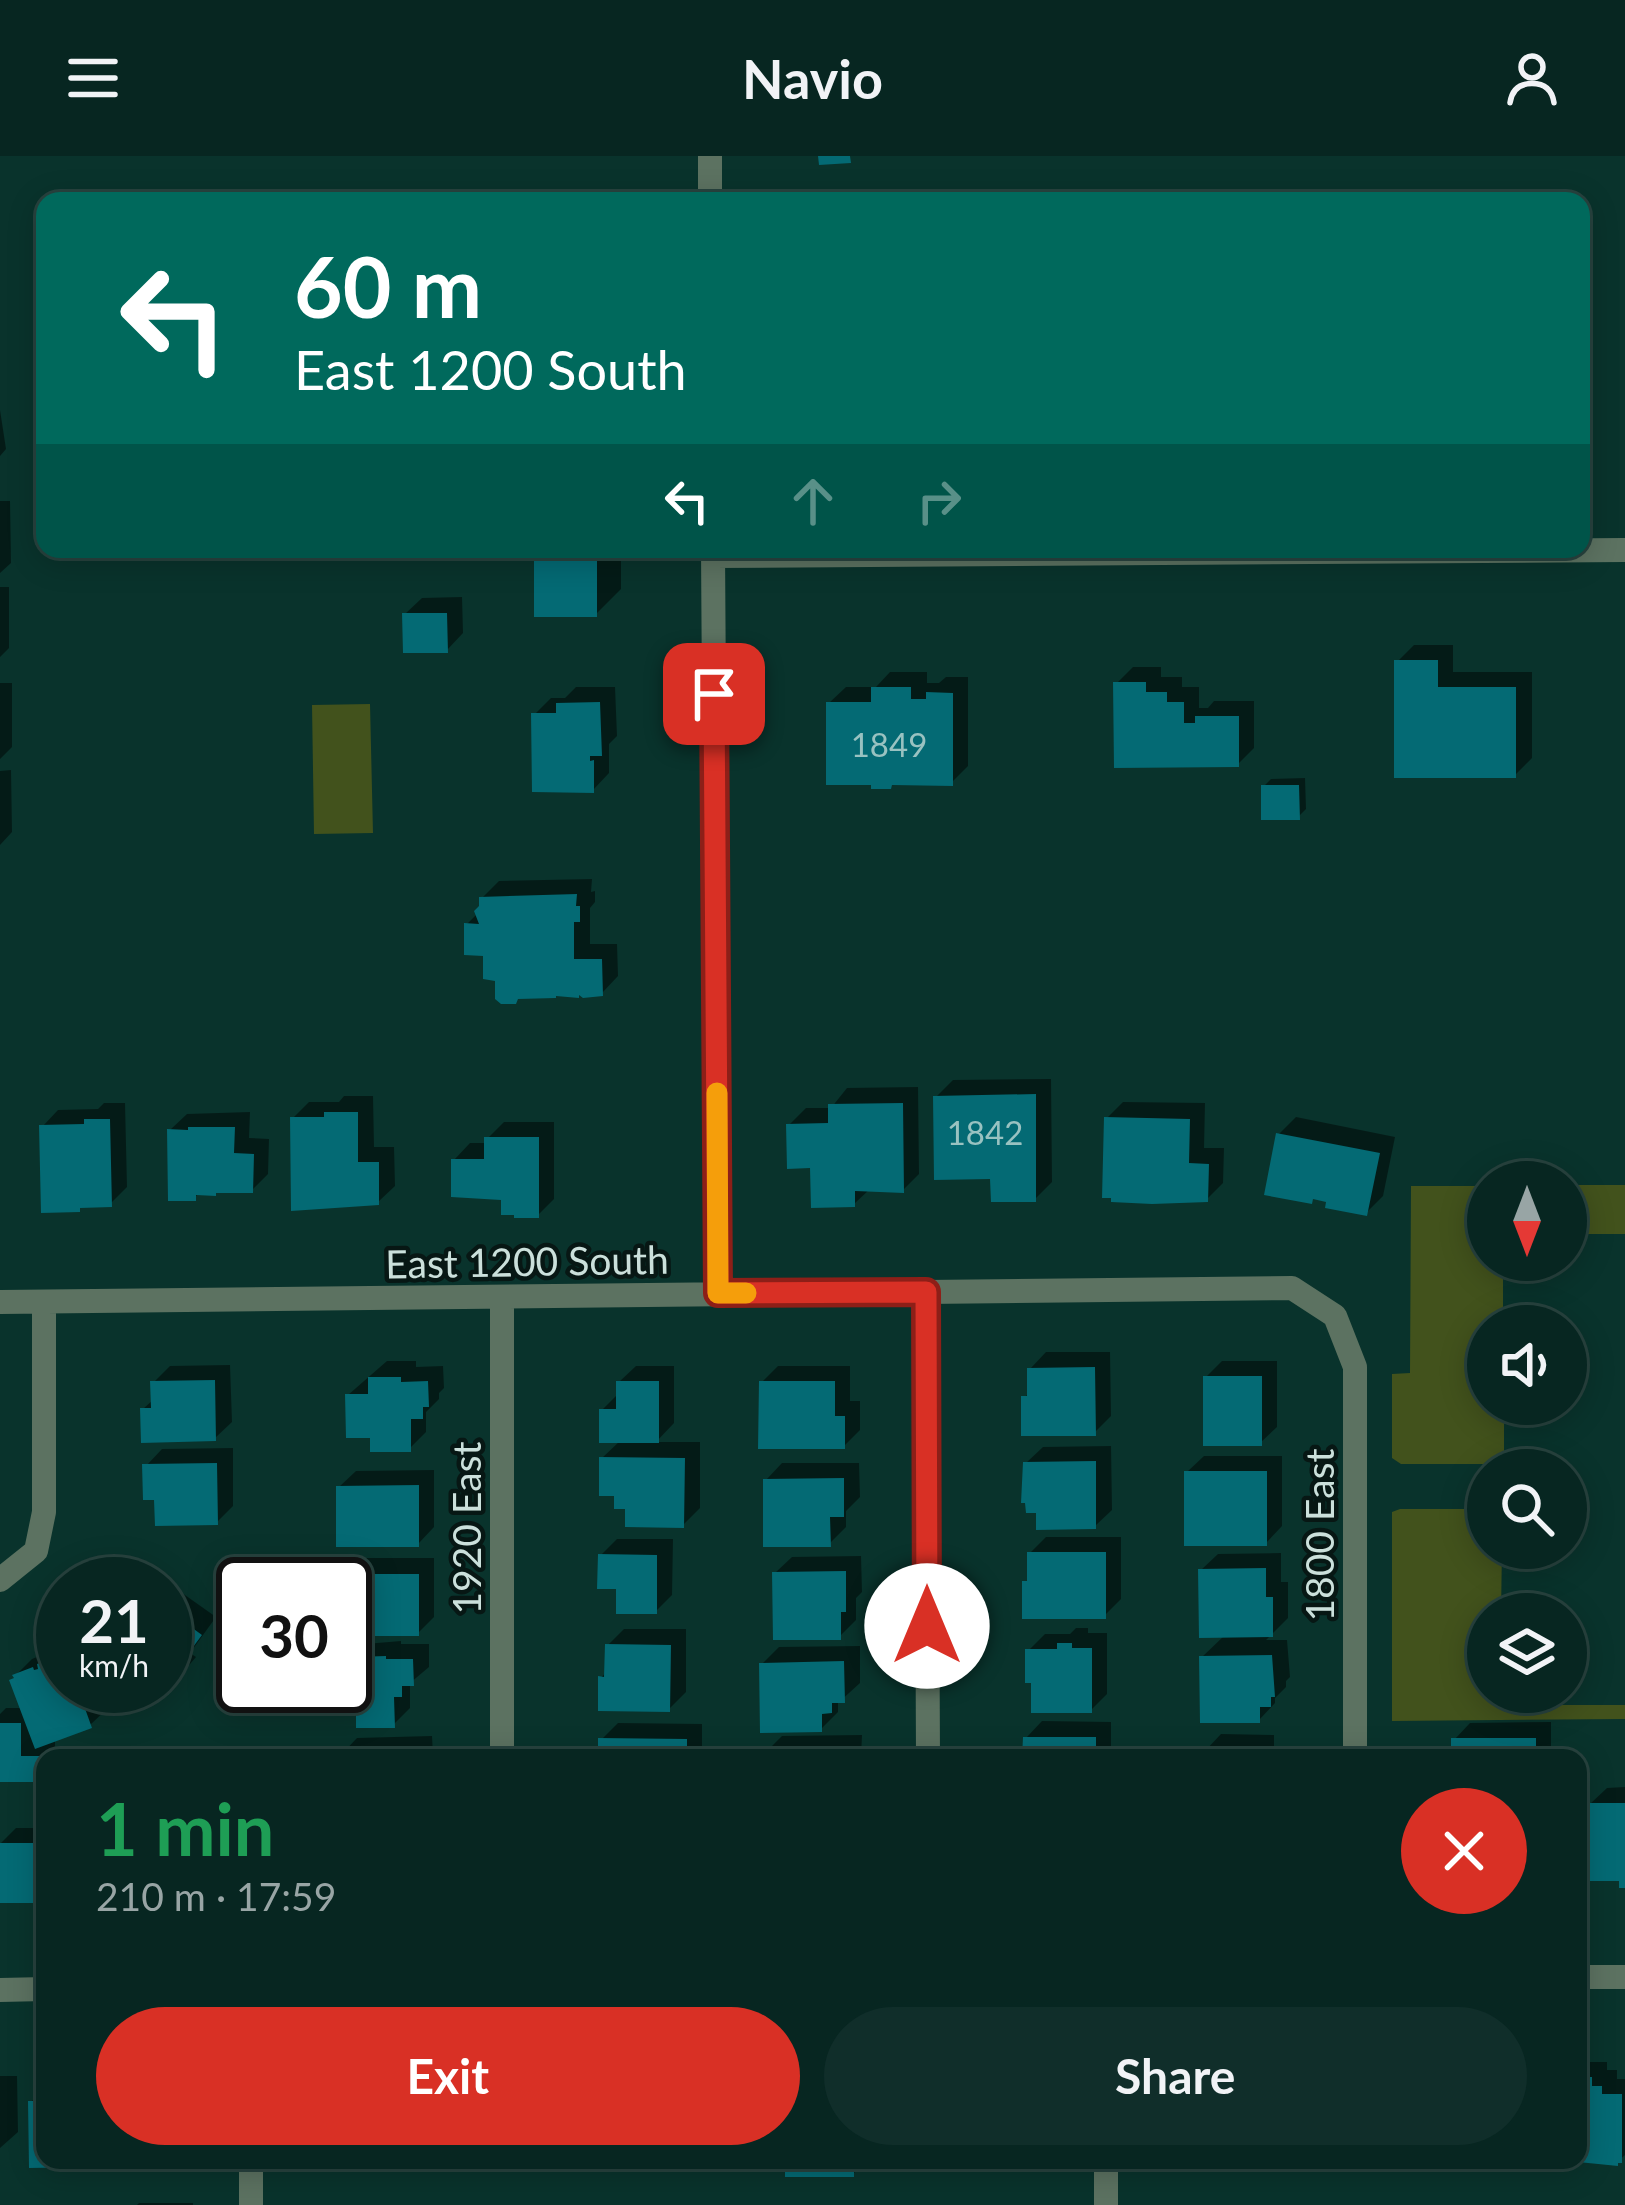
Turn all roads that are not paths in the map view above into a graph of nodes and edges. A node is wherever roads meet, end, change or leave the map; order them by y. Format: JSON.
{"nodes":[{"id":1,"x":710,"y":156,"type":"edge"},
{"id":2,"x":710,"y":192,"type":"edge"},
{"id":3,"x":1590,"y":550,"type":"edge"},
{"id":4,"x":1625,"y":550,"type":"edge"},
{"id":5,"x":713,"y":558,"type":"edge"},
{"id":6,"x":926,"y":1292,"type":"junction"},
{"id":7,"x":718,"y":1293,"type":"junction"},
{"id":8,"x":502,"y":1298,"type":"junction"},
{"id":9,"x":0,"y":1302,"type":"edge"},
{"id":10,"x":44,"y":1303,"type":"junction"},
{"id":11,"x":1335,"y":1316,"type":"joint"},
{"id":12,"x":0,"y":1580,"type":"edge"},
{"id":13,"x":502,"y":1749,"type":"edge"},
{"id":14,"x":928,"y":1749,"type":"edge"},
{"id":15,"x":1355,"y":1749,"type":"edge"},
{"id":16,"x":1587,"y":1977,"type":"edge"},
{"id":17,"x":1625,"y":1977,"type":"edge"},
{"id":18,"x":36,"y":1989,"type":"edge"},
{"id":19,"x":0,"y":1990,"type":"edge"},
{"id":20,"x":251,"y":2169,"type":"edge"},
{"id":21,"x":1106,"y":2169,"type":"edge"},
{"id":22,"x":251,"y":2205,"type":"edge"},
{"id":23,"x":1106,"y":2205,"type":"edge"}],
"edges":[{"from":1,"to":2,"type":"street"},
{"from":3,"to":4,"type":"street"},
{"from":5,"to":7,"type":"street"},
{"from":6,"to":7,"type":"street","name":"East 1200 South"},
{"from":6,"to":11,"type":"street","name":"East 1200 South"},
{"from":6,"to":14,"type":"street"},
{"from":7,"to":8,"type":"street","name":"East 1200 South"},
{"from":8,"to":10,"type":"street","name":"East 1200 South"},
{"from":8,"to":13,"type":"street","name":"1920 East"},
{"from":9,"to":10,"type":"street","name":"East 1200 South"},
{"from":10,"to":12,"type":"street"},
{"from":11,"to":15,"type":"street","name":"1800 East"},
{"from":16,"to":17,"type":"street"},
{"from":18,"to":19,"type":"street"},
{"from":20,"to":22,"type":"street"},
{"from":21,"to":23,"type":"street"}]}
